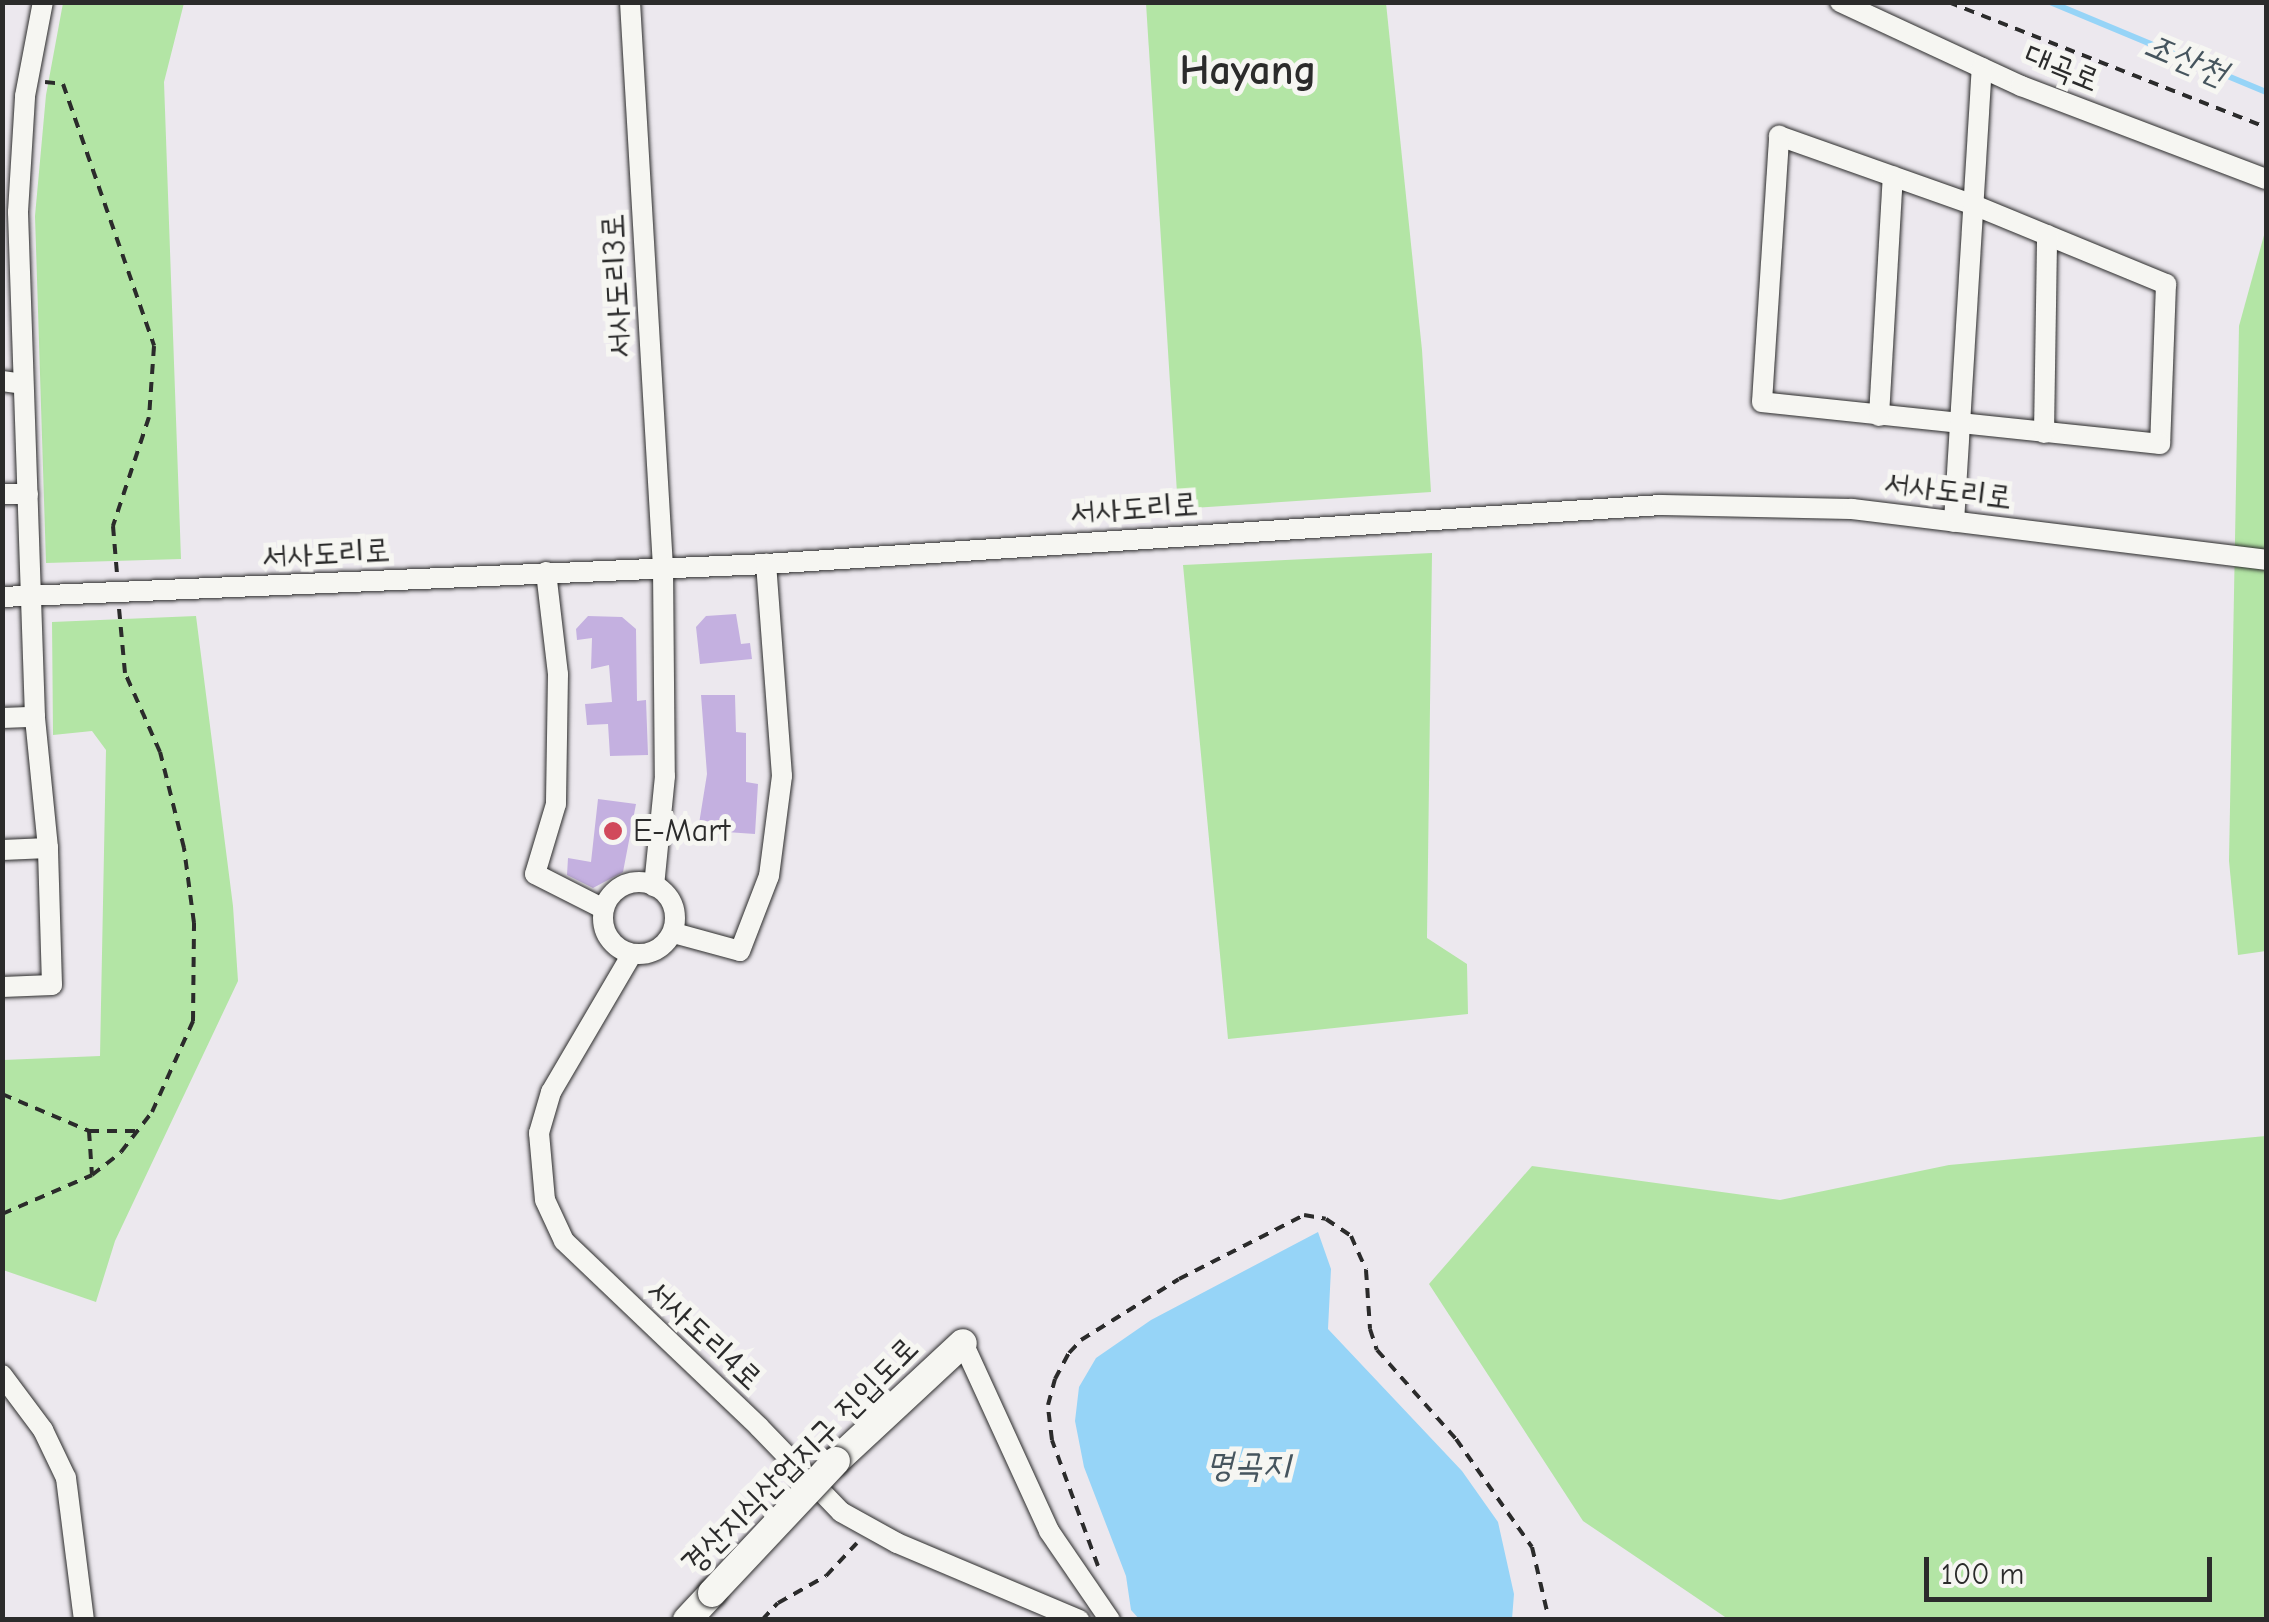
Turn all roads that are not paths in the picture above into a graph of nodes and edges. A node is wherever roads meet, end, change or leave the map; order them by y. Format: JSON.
{"nodes":[{"id":1,"x":43,"y":2,"type":"edge"},
{"id":2,"x":630,"y":2,"type":"edge"},
{"id":3,"x":1840,"y":2,"type":"edge"},
{"id":4,"x":1982,"y":68,"type":"junction"},
{"id":5,"x":1893,"y":176,"type":"junction"},
{"id":6,"x":2266,"y":179,"type":"edge"},
{"id":7,"x":1974,"y":205,"type":"junction"},
{"id":8,"x":2047,"y":235,"type":"junction"},
{"id":9,"x":11,"y":267,"type":"edge"},
{"id":10,"x":13,"y":382,"type":"edge"},
{"id":11,"x":1879,"y":416,"type":"junction"},
{"id":12,"x":1960,"y":426,"type":"junction"},
{"id":13,"x":2044,"y":433,"type":"junction"},
{"id":14,"x":2,"y":494,"type":"edge"},
{"id":15,"x":28,"y":494,"type":"junction"},
{"id":16,"x":1954,"y":522,"type":"junction"},
{"id":17,"x":2266,"y":560,"type":"edge"},
{"id":18,"x":766,"y":564,"type":"junction"},
{"id":19,"x":663,"y":567,"type":"junction"},
{"id":20,"x":546,"y":572,"type":"junction"},
{"id":21,"x":34,"y":594,"type":"junction"},
{"id":22,"x":2,"y":596,"type":"edge"},
{"id":23,"x":35,"y":717,"type":"junction"},
{"id":24,"x":2,"y":718,"type":"edge"},
{"id":25,"x":48,"y":848,"type":"junction"},
{"id":26,"x":2,"y":850,"type":"edge"},
{"id":27,"x":654,"y":886,"type":"junction"},
{"id":28,"x":604,"y":908,"type":"junction"},
{"id":29,"x":674,"y":933,"type":"junction"},
{"id":30,"x":632,"y":954,"type":"junction"},
{"id":31,"x":2,"y":987,"type":"edge"},
{"id":32,"x":963,"y":1343,"type":"joint"},
{"id":33,"x":2,"y":1375,"type":"edge"},
{"id":34,"x":84,"y":1620,"type":"edge"},
{"id":35,"x":687,"y":1620,"type":"edge"},
{"id":36,"x":1078,"y":1620,"type":"edge"},
{"id":37,"x":1110,"y":1620,"type":"edge"}],
"edges":[{"from":1,"to":9,"type":"street"},
{"from":2,"to":19,"type":"street","name":"서사도리3로"},
{"from":3,"to":4,"type":"street","name":"대곡로"},
{"from":4,"to":6,"type":"street","name":"대곡로"},
{"from":4,"to":7,"type":"street"},
{"from":5,"to":7,"type":"street"},
{"from":5,"to":11,"type":"street"},
{"from":5,"to":11,"type":"street"},
{"from":7,"to":8,"type":"street"},
{"from":7,"to":12,"type":"street"},
{"from":8,"to":13,"type":"street"},
{"from":8,"to":13,"type":"street"},
{"from":9,"to":10,"type":"street"},
{"from":10,"to":15,"type":"street"},
{"from":11,"to":12,"type":"street"},
{"from":12,"to":13,"type":"street"},
{"from":12,"to":16,"type":"street"},
{"from":14,"to":15,"type":"street"},
{"from":15,"to":21,"type":"street"},
{"from":16,"to":17,"type":"street","name":"서사도리로"},
{"from":16,"to":18,"type":"street","name":"서사도리로"},
{"from":18,"to":19,"type":"street","name":"서사도리로"},
{"from":18,"to":29,"type":"street"},
{"from":19,"to":20,"type":"street","name":"서사도리로"},
{"from":19,"to":27,"type":"street"},
{"from":20,"to":21,"type":"street","name":"서사도리로"},
{"from":20,"to":28,"type":"street"},
{"from":21,"to":22,"type":"street","name":"서사도리로"},
{"from":21,"to":23,"type":"street"},
{"from":23,"to":24,"type":"street"},
{"from":23,"to":25,"type":"street"},
{"from":25,"to":26,"type":"street"},
{"from":25,"to":31,"type":"street"},
{"from":27,"to":28,"type":"street"},
{"from":27,"to":29,"type":"street"},
{"from":28,"to":30,"type":"street"},
{"from":29,"to":30,"type":"street"},
{"from":30,"to":36,"type":"street","name":"서사도리4로"},
{"from":32,"to":35,"type":"street","name":"경산지식산업지구 진입도로","bridge":true},
{"from":32,"to":37,"type":"street"},
{"from":33,"to":34,"type":"street"}]}
